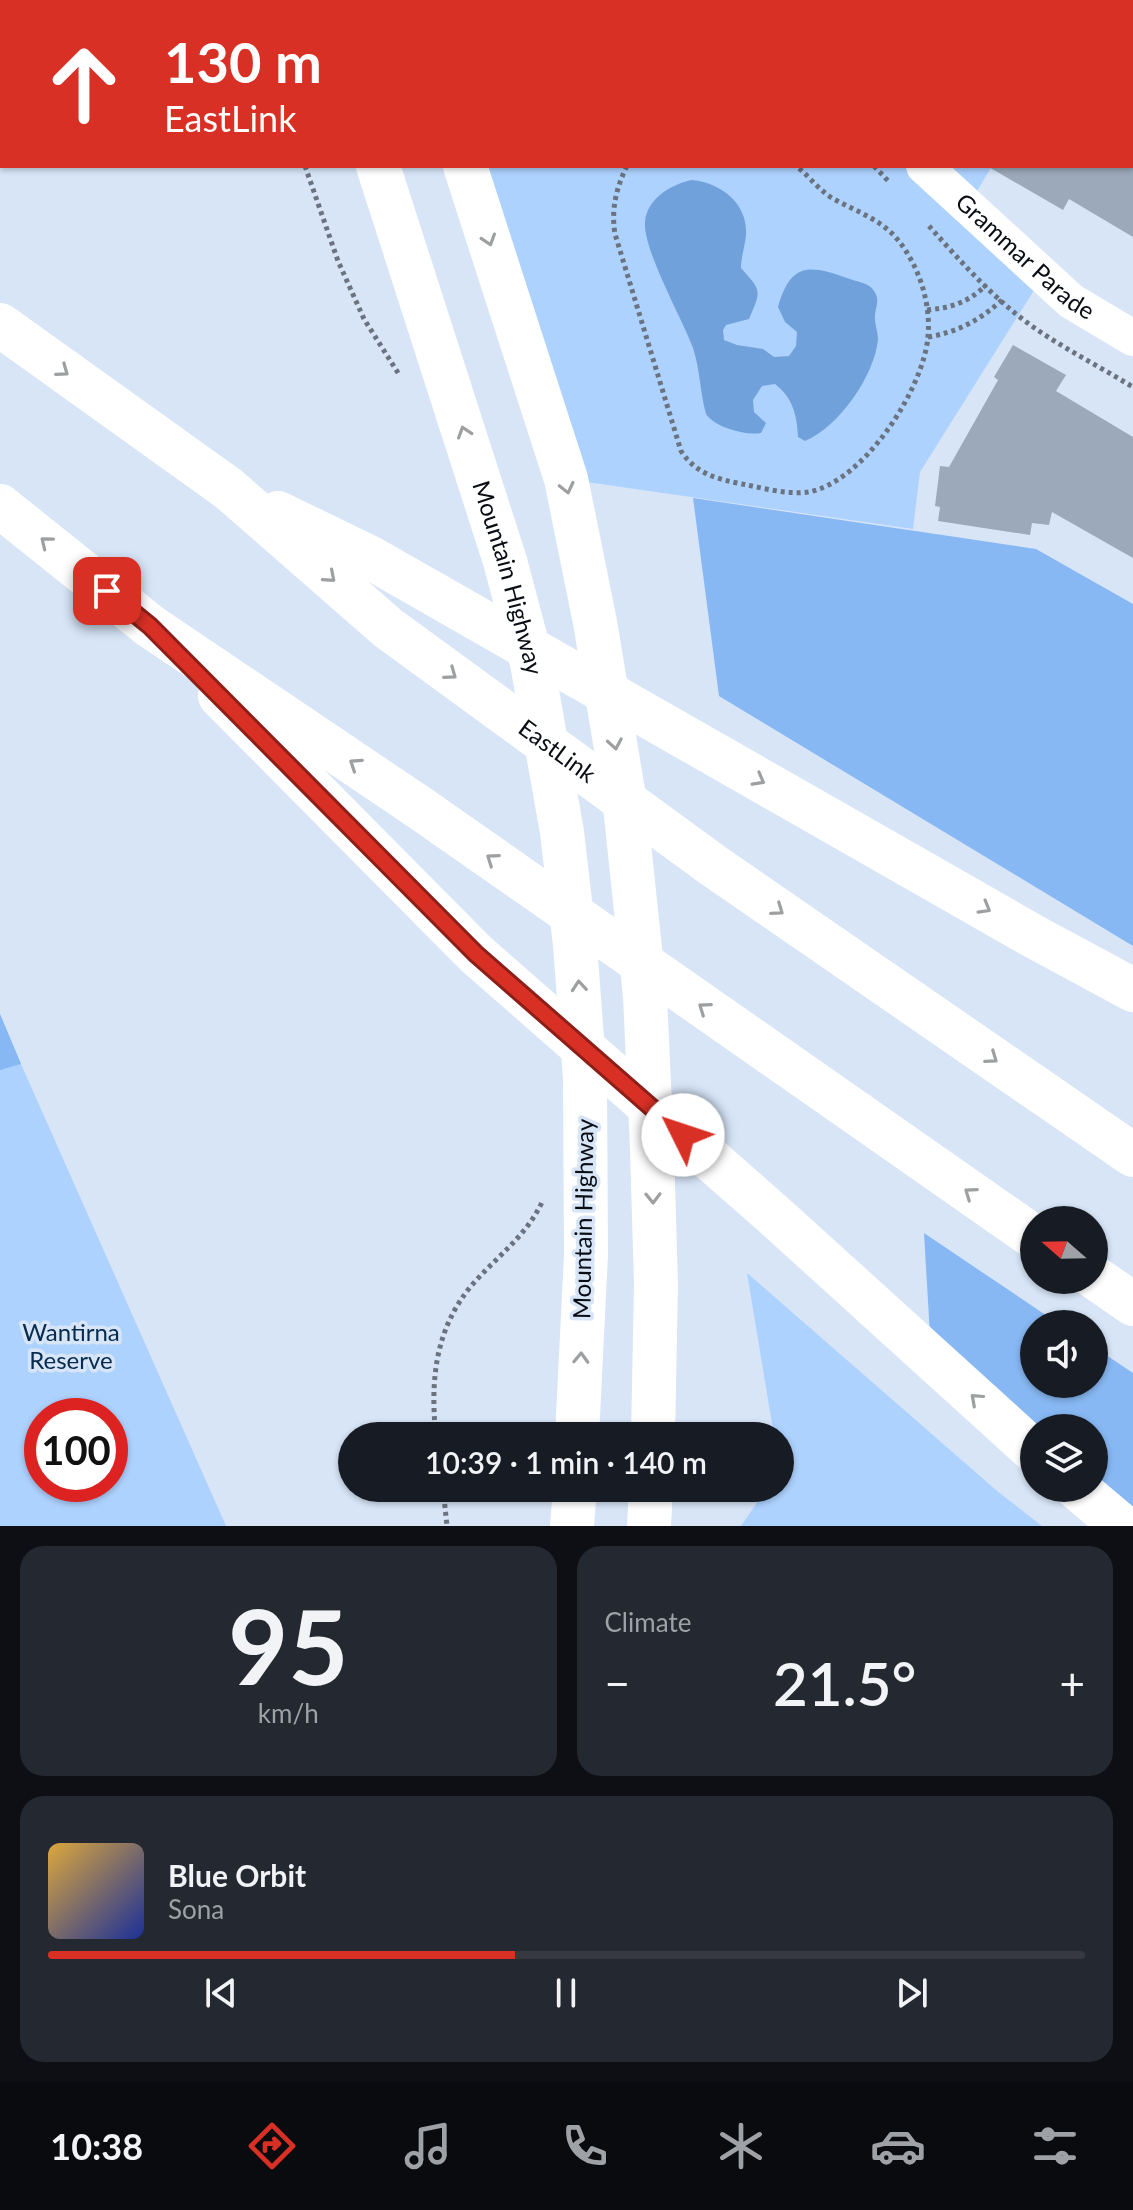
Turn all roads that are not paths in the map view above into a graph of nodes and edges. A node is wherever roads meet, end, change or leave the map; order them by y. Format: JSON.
{"nodes":[{"id":1,"x":379,"y":168,"type":"edge"},
{"id":2,"x":466,"y":168,"type":"edge"},
{"id":3,"x":926,"y":168,"type":"edge"},
{"id":4,"x":0,"y":325,"type":"edge"},
{"id":5,"x":1133,"y":338,"type":"edge"},
{"id":6,"x":229,"y":489,"type":"junction"},
{"id":7,"x":0,"y":506,"type":"edge"},
{"id":8,"x":150,"y":626,"type":"junction"},
{"id":9,"x":1133,"y":990,"type":"edge"},
{"id":10,"x":1133,"y":1155,"type":"edge"},
{"id":11,"x":1020,"y":1227,"type":"edge"},
{"id":12,"x":1108,"y":1287,"type":"edge"},
{"id":13,"x":1133,"y":1304,"type":"edge"},
{"id":14,"x":578,"y":1422,"type":"edge"},
{"id":15,"x":653,"y":1422,"type":"edge"},
{"id":16,"x":1020,"y":1438,"type":"edge"},
{"id":17,"x":574,"y":1502,"type":"edge"},
{"id":18,"x":650,"y":1502,"type":"edge"},
{"id":19,"x":1094,"y":1502,"type":"edge"},
{"id":20,"x":572,"y":1526,"type":"edge"},
{"id":21,"x":649,"y":1526,"type":"edge"},
{"id":22,"x":1122,"y":1526,"type":"edge"}],
"edges":[{"from":14,"to":1,"type":"main road","name":"Mountain Highway","one_way":true},
{"from":2,"to":15,"type":"main road","one_way":true},
{"from":3,"to":5,"type":"street","name":"Grammar Parade"},
{"from":4,"to":6,"type":"main road","name":"EastLink","one_way":true},
{"from":6,"to":9,"type":"main road","one_way":true},
{"from":6,"to":10,"type":"main road","name":"EastLink","one_way":true},
{"from":8,"to":7,"type":"main road","one_way":true},
{"from":11,"to":8,"type":"main road","one_way":true},
{"from":16,"to":8,"type":"main road","one_way":true},
{"from":12,"to":13,"type":"main road"},
{"from":17,"to":20,"type":"main road"},
{"from":18,"to":21,"type":"main road"},
{"from":19,"to":22,"type":"main road"}]}
